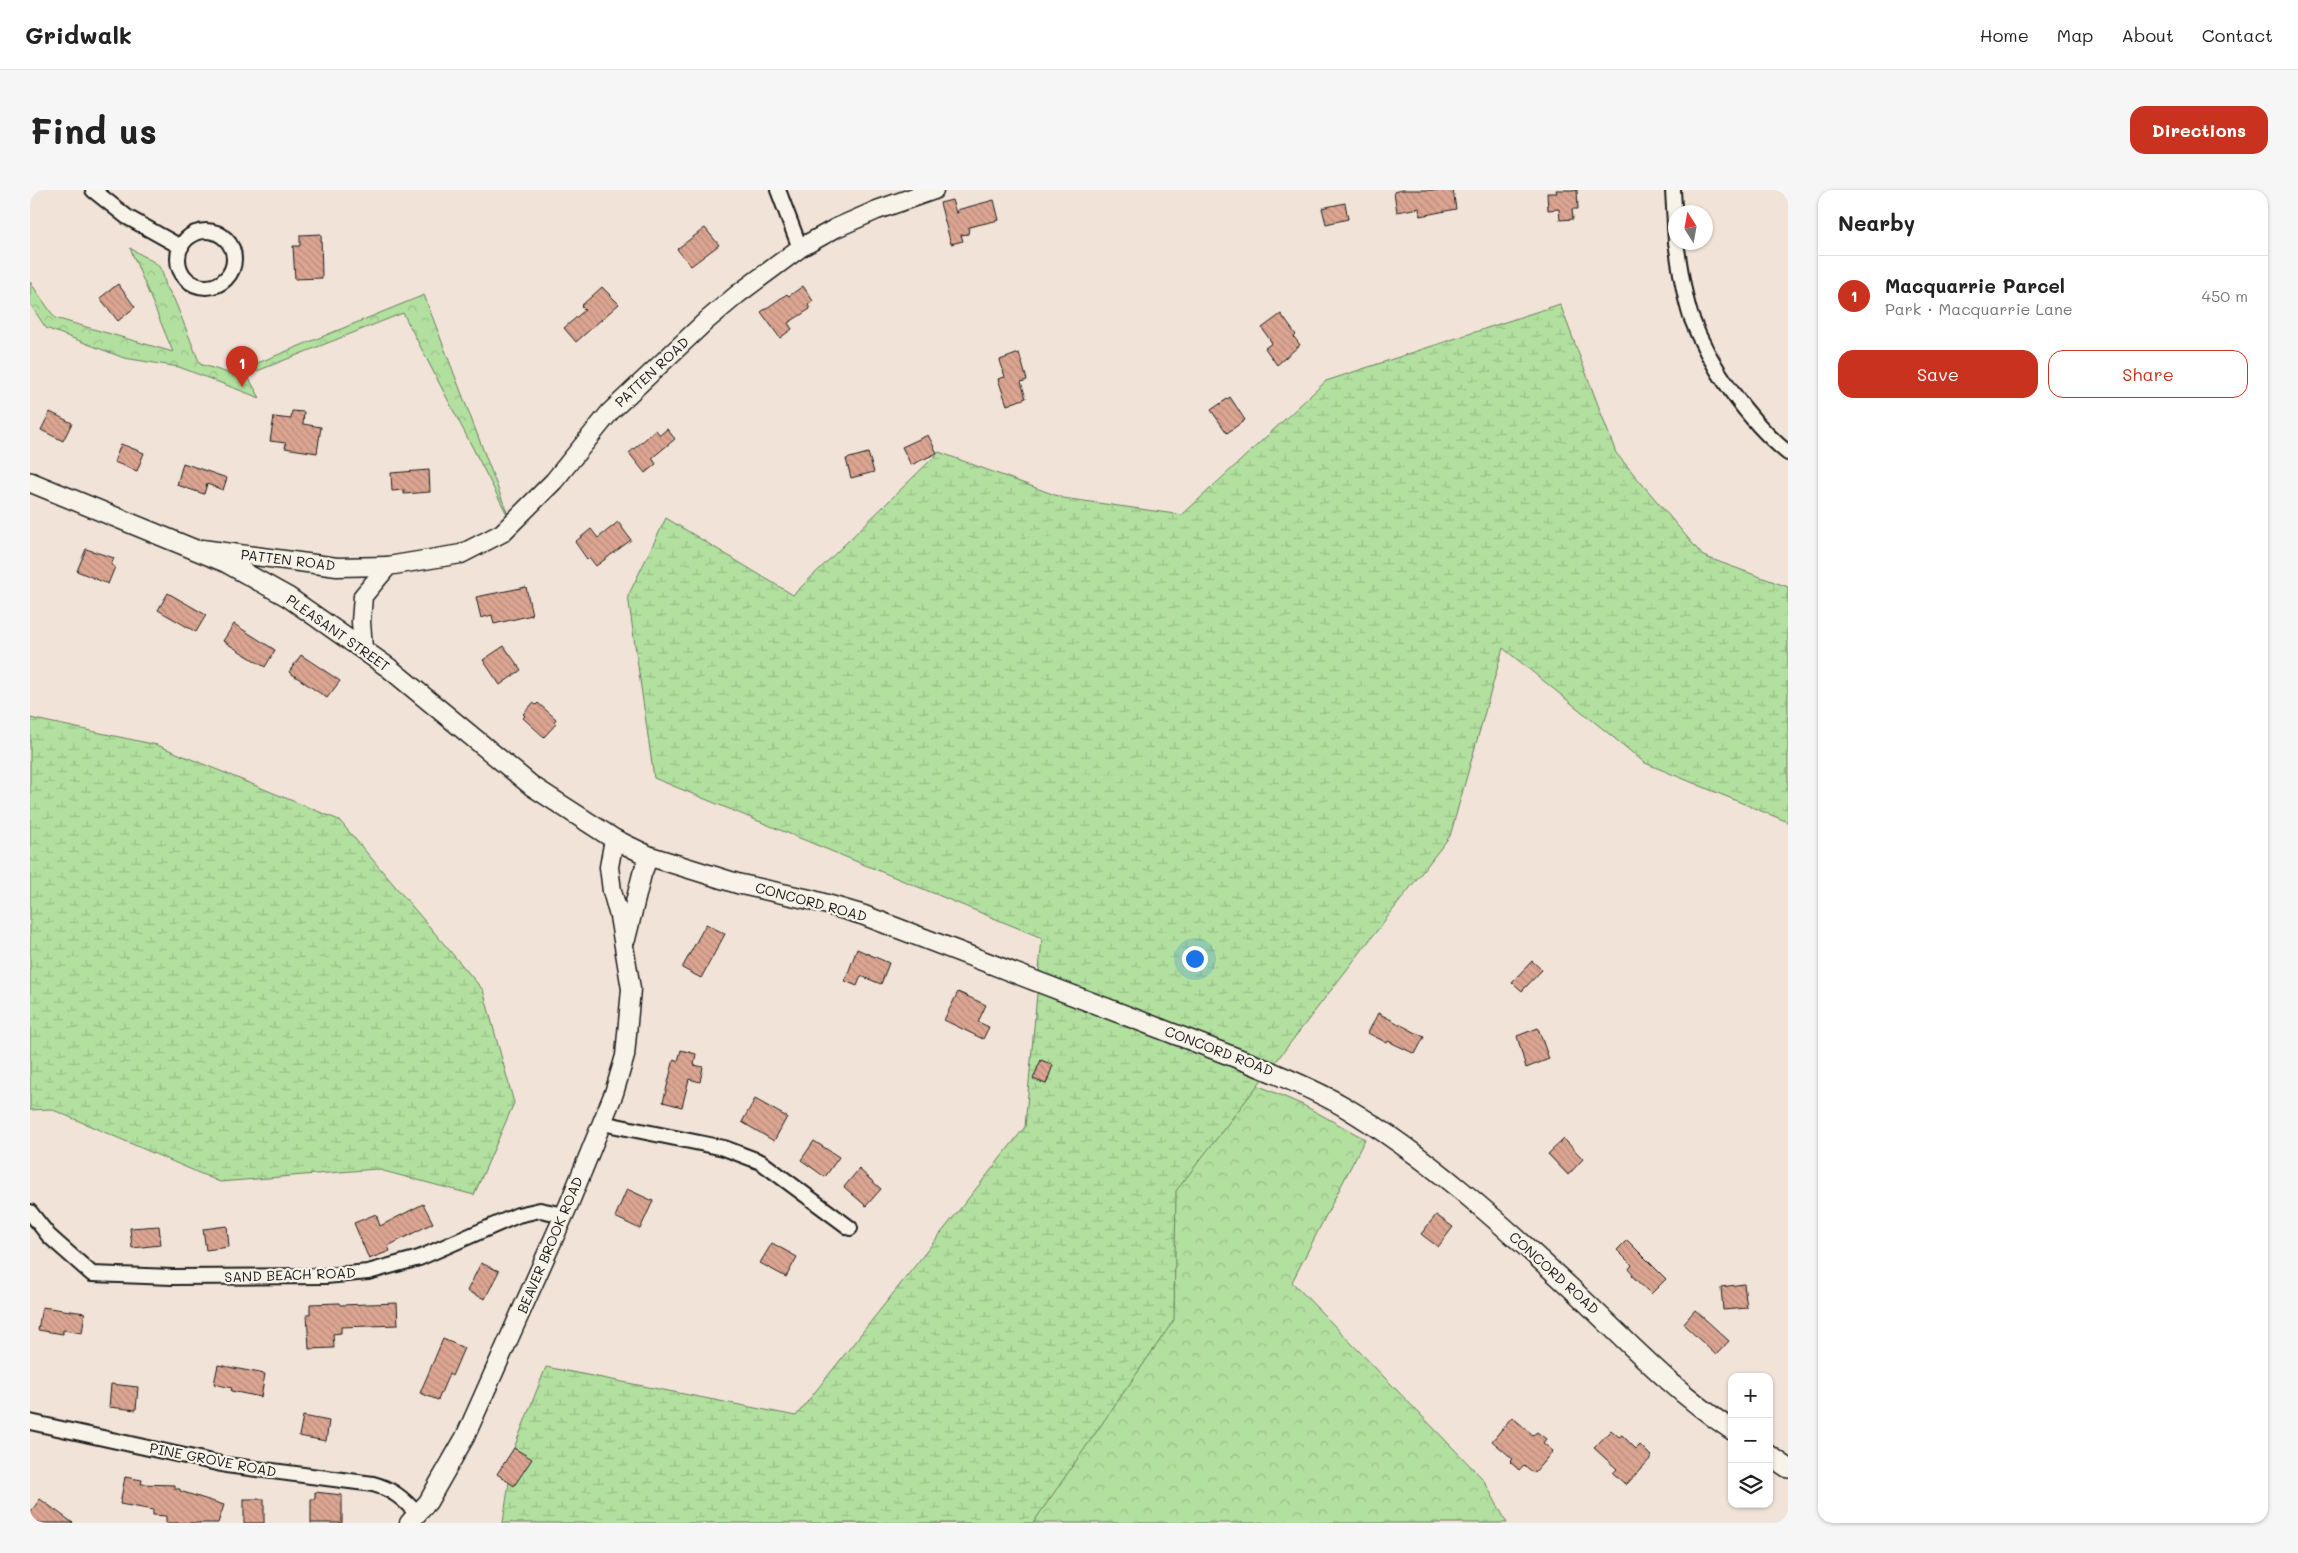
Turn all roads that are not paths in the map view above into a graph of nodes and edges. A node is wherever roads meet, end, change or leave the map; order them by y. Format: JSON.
{"nodes":[{"id":1,"x":93,"y":190,"type":"edge"},
{"id":2,"x":778,"y":190,"type":"edge"},
{"id":3,"x":934,"y":190,"type":"edge"},
{"id":4,"x":1673,"y":190,"type":"edge"},
{"id":5,"x":1674,"y":205,"type":"edge"},
{"id":6,"x":181,"y":246,"type":"junction"},
{"id":7,"x":800,"y":248,"type":"junction"},
{"id":8,"x":1677,"y":250,"type":"edge"},
{"id":9,"x":1788,"y":453,"type":"edge"},
{"id":10,"x":30,"y":482,"type":"edge"},
{"id":11,"x":189,"y":547,"type":"junction"},
{"id":12,"x":388,"y":566,"type":"junction"},
{"id":13,"x":363,"y":648,"type":"junction"},
{"id":14,"x":614,"y":839,"type":"junction"},
{"id":15,"x":649,"y":856,"type":"junction"},
{"id":16,"x":624,"y":947,"type":"junction"},
{"id":17,"x":602,"y":1123,"type":"junction"},
{"id":18,"x":30,"y":1212,"type":"edge"},
{"id":19,"x":564,"y":1215,"type":"junction"},
{"id":20,"x":850,"y":1228,"type":"dead end"},
{"id":21,"x":30,"y":1422,"type":"edge"},
{"id":22,"x":1728,"y":1427,"type":"edge"},
{"id":23,"x":1773,"y":1459,"type":"edge"},
{"id":24,"x":1788,"y":1468,"type":"edge"},
{"id":25,"x":413,"y":1518,"type":"edge"}],
"edges":[{"from":1,"to":6,"type":"street"},
{"from":2,"to":7,"type":"street"},
{"from":3,"to":7,"type":"street","name":"PATTEN ROAD"},
{"from":4,"to":5,"type":"street"},
{"from":6,"to":6,"type":"street"},
{"from":7,"to":12,"type":"street","name":"PATTEN ROAD"},
{"from":8,"to":9,"type":"street"},
{"from":10,"to":11,"type":"main road","name":"PLEASANT STREET"},
{"from":11,"to":12,"type":"street","name":"PATTEN ROAD"},
{"from":11,"to":13,"type":"main road","name":"PLEASANT STREET"},
{"from":12,"to":13,"type":"street"},
{"from":13,"to":14,"type":"main road","name":"PLEASANT STREET"},
{"from":14,"to":15,"type":"main road","name":"CONCORD ROAD"},
{"from":14,"to":16,"type":"street","name":"BEAVER BROOK ROAD"},
{"from":15,"to":16,"type":"street","name":"BEAVER BROOK ROAD"},
{"from":15,"to":22,"type":"main road","name":"CONCORD ROAD"},
{"from":16,"to":17,"type":"street","name":"BEAVER BROOK ROAD"},
{"from":17,"to":19,"type":"street","name":"BEAVER BROOK ROAD"},
{"from":17,"to":20,"type":"street"},
{"from":18,"to":19,"type":"street","name":"SAND BEACH ROAD"},
{"from":19,"to":25,"type":"street","name":"BEAVER BROOK ROAD"},
{"from":21,"to":25,"type":"street","name":"PINE GROVE ROAD"},
{"from":23,"to":24,"type":"main road"}]}
